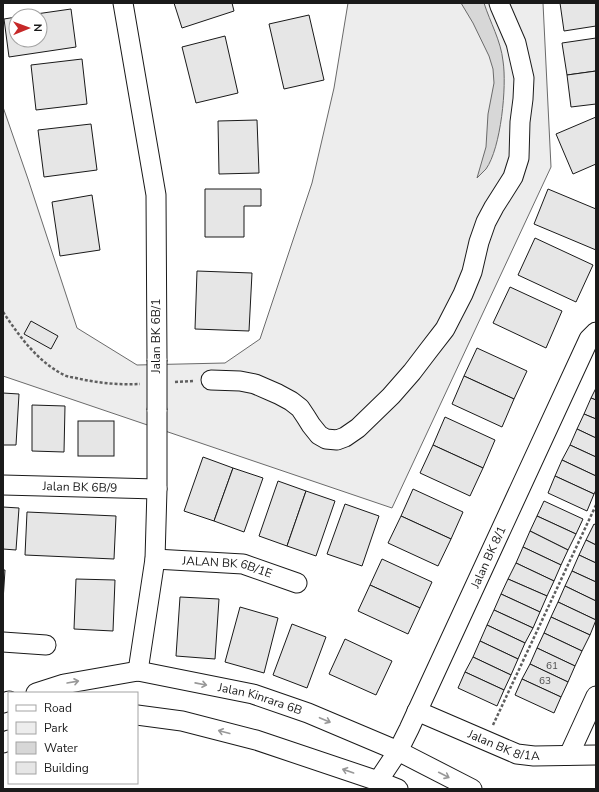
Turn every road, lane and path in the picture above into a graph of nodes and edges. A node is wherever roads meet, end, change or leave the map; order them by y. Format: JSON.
{"nodes":[{"id":1,"x":123,"y":3,"type":"edge"},
{"id":2,"x":499,"y":3,"type":"edge"},
{"id":3,"x":3,"y":312,"type":"edge"},
{"id":4,"x":596,"y":332,"type":"edge"},
{"id":5,"x":211,"y":380,"type":"joint"},
{"id":6,"x":174,"y":382,"type":"dead end"},
{"id":7,"x":145,"y":384,"type":"dead end"},
{"id":8,"x":3,"y":485,"type":"edge"},
{"id":9,"x":157,"y":489,"type":"junction"},
{"id":10,"x":596,"y":505,"type":"edge"},
{"id":11,"x":155,"y":559,"type":"junction"},
{"id":12,"x":297,"y":583,"type":"dead end"},
{"id":13,"x":3,"y":642,"type":"edge"},
{"id":14,"x":46,"y":645,"type":"dead end"},
{"id":15,"x":138,"y":671,"type":"junction"},
{"id":16,"x":39,"y":692,"type":"edge"},
{"id":17,"x":596,"y":696,"type":"edge"},
{"id":18,"x":417,"y":711,"type":"junction"},
{"id":19,"x":138,"y":715,"type":"edge"},
{"id":20,"x":485,"y":741,"type":"junction"},
{"id":21,"x":398,"y":751,"type":"junction"},
{"id":22,"x":569,"y":755,"type":"junction"},
{"id":23,"x":596,"y":755,"type":"edge"},
{"id":24,"x":378,"y":781,"type":"junction"},
{"id":25,"x":398,"y":789,"type":"edge"},
{"id":26,"x":472,"y":789,"type":"edge"}],
"edges":[{"from":1,"to":9,"type":"street","name":"Jalan BK 6B/1","bridge":true},
{"from":2,"to":5,"type":"street"},
{"from":3,"to":7,"type":"path"},
{"from":4,"to":18,"type":"street","name":"Jalan BK 8/1"},
{"from":5,"to":6,"type":"path"},
{"from":8,"to":9,"type":"street","name":"Jalan BK 6B/9"},
{"from":9,"to":11,"type":"street","name":"Jalan BK 6B/1"},
{"from":10,"to":20,"type":"path"},
{"from":11,"to":12,"type":"street","name":"JALAN BK 6B/1E"},
{"from":11,"to":15,"type":"street","name":"Jalan BK 6B/1"},
{"from":13,"to":14,"type":"street"},
{"from":16,"to":15,"type":"street","name":"Jalan Kinrara 6B","one_way":true},
{"from":15,"to":21,"type":"street","name":"Jalan Kinrara 6B","one_way":true},
{"from":17,"to":22,"type":"street"},
{"from":18,"to":20,"type":"street","name":"Jalan BK 8/1A"},
{"from":18,"to":21,"type":"street","name":"Jalan BK 8/1"},
{"from":24,"to":19,"type":"street","one_way":true},
{"from":20,"to":22,"type":"street","name":"Jalan BK 8/1A"},
{"from":21,"to":24,"type":"street","name":"Jalan BK 8/1"},
{"from":21,"to":26,"type":"street","name":"Jalan Kinrara 6B","one_way":true},
{"from":22,"to":23,"type":"street","name":"Jalan BK 8/1A"},
{"from":24,"to":25,"type":"street"}]}
